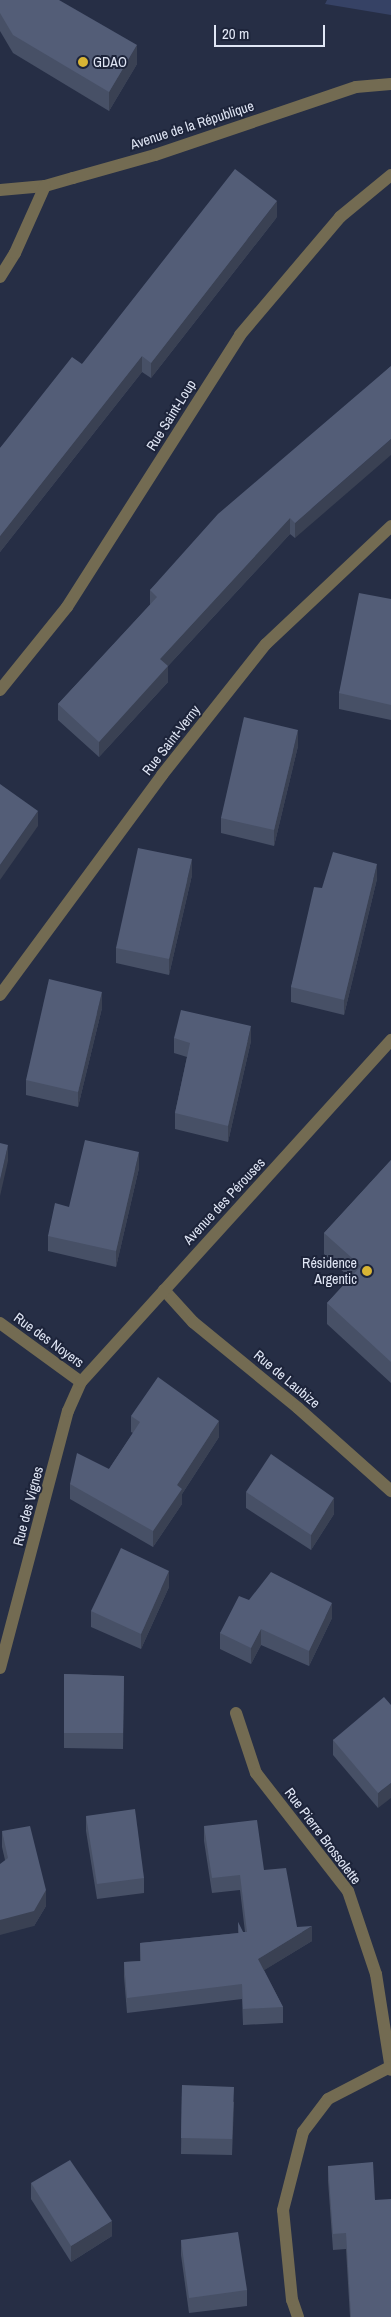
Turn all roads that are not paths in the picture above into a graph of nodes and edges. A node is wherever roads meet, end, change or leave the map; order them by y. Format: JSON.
{"nodes":[{"id":1,"x":391,"y":84,"type":"edge"},
{"id":2,"x":391,"y":176,"type":"edge"},
{"id":3,"x":45,"y":186,"type":"junction"},
{"id":4,"x":1,"y":187,"type":"edge"},
{"id":5,"x":0,"y":277,"type":"edge"},
{"id":6,"x":391,"y":526,"type":"edge"},
{"id":7,"x":0,"y":690,"type":"edge"},
{"id":8,"x":0,"y":995,"type":"edge"},
{"id":9,"x":391,"y":1040,"type":"edge"},
{"id":10,"x":164,"y":1290,"type":"junction"},
{"id":11,"x":0,"y":1323,"type":"edge"},
{"id":12,"x":81,"y":1382,"type":"junction"},
{"id":13,"x":391,"y":1491,"type":"edge"},
{"id":14,"x":0,"y":1668,"type":"edge"},
{"id":15,"x":236,"y":1713,"type":"dead end"},
{"id":16,"x":390,"y":2069,"type":"edge"},
{"id":17,"x":298,"y":2317,"type":"edge"}],
"edges":[{"from":1,"to":3,"type":"street","name":"Avenue de la République"},
{"from":2,"to":7,"type":"street","name":"Rue Saint-Loup"},
{"from":3,"to":4,"type":"street","name":"Avenue de la République"},
{"from":3,"to":5,"type":"street"},
{"from":6,"to":8,"type":"street","name":"Rue Saint-Verny"},
{"from":9,"to":10,"type":"street","name":"Avenue des Pérouses"},
{"from":10,"to":12,"type":"street","name":"Avenue des Pérouses"},
{"from":10,"to":13,"type":"street","name":"Rue de Laubize"},
{"from":11,"to":12,"type":"street","name":"Rue des Noyers"},
{"from":12,"to":14,"type":"street","name":"Rue des Vignes"},
{"from":15,"to":16,"type":"street","name":"Rue Pierre Brossolette"},
{"from":16,"to":17,"type":"street"}]}
